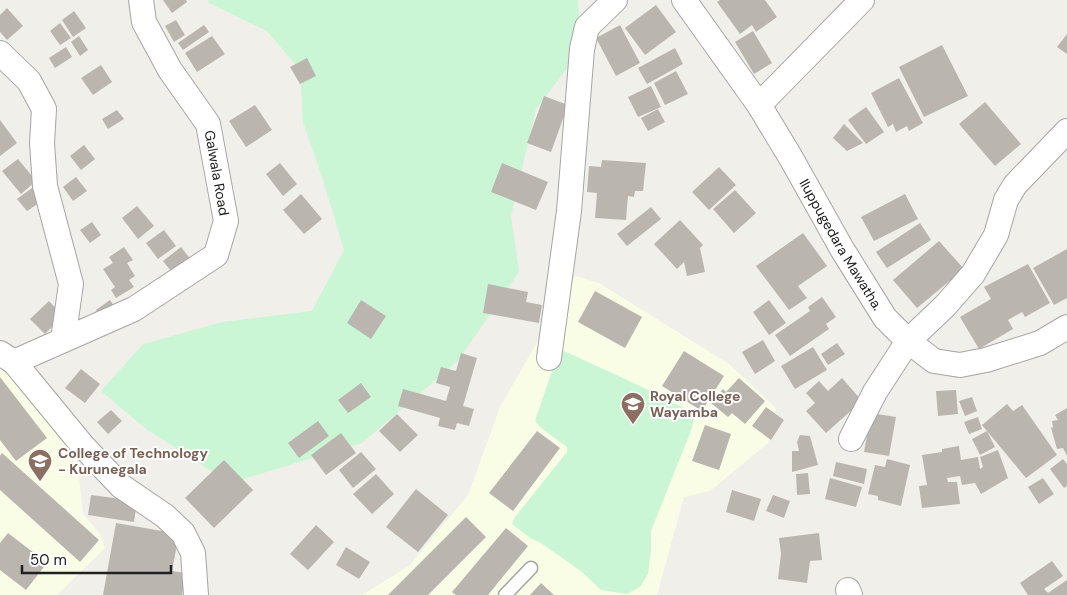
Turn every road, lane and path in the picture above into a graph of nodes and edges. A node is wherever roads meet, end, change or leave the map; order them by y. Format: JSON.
{"nodes":[{"id":1,"x":141,"y":0,"type":"edge"},
{"id":2,"x":614,"y":0,"type":"edge"},
{"id":3,"x":684,"y":0,"type":"edge"},
{"id":4,"x":862,"y":0,"type":"edge"},
{"id":5,"x":0,"y":52,"type":"edge"},
{"id":6,"x":759,"y":105,"type":"junction"},
{"id":7,"x":1067,"y":131,"type":"edge"},
{"id":8,"x":1067,"y":327,"type":"edge"},
{"id":9,"x":63,"y":340,"type":"junction"},
{"id":10,"x":908,"y":341,"type":"junction"},
{"id":11,"x":7,"y":357,"type":"edge"},
{"id":12,"x":549,"y":358,"type":"dead end"},
{"id":13,"x":851,"y":438,"type":"dead end"},
{"id":14,"x":531,"y":568,"type":"dead end"},
{"id":15,"x":196,"y":595,"type":"edge"},
{"id":16,"x":505,"y":595,"type":"edge"}],
"edges":[{"from":1,"to":9,"type":"street","name":"Galwala Road"},
{"from":2,"to":12,"type":"street"},
{"from":3,"to":6,"type":"street","name":"Iluppugedara Mawatha."},
{"from":4,"to":6,"type":"street"},
{"from":5,"to":9,"type":"street"},
{"from":6,"to":10,"type":"street","name":"Iluppugedara Mawatha."},
{"from":7,"to":10,"type":"street"},
{"from":8,"to":10,"type":"street","name":"Iluppugedara Mawatha."},
{"from":9,"to":11,"type":"street","name":"Galwala Road"},
{"from":10,"to":13,"type":"street"},
{"from":11,"to":15,"type":"street"},
{"from":14,"to":16,"type":"lane"}]}
